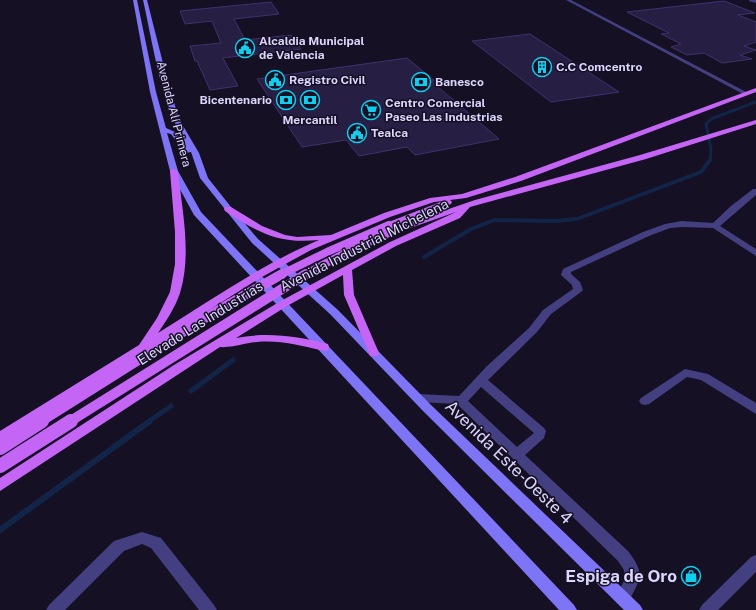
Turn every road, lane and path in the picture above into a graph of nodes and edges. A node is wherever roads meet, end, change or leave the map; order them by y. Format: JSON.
{"nodes":[{"id":1,"x":135,"y":0,"type":"edge"},
{"id":2,"x":145,"y":0,"type":"edge"},
{"id":3,"x":568,"y":0,"type":"edge"},
{"id":4,"x":751,"y":0,"type":"edge"},
{"id":5,"x":756,"y":2,"type":"edge"},
{"id":6,"x":756,"y":90,"type":"edge"},
{"id":7,"x":747,"y":94,"type":"junction"},
{"id":8,"x":756,"y":122,"type":"edge"},
{"id":9,"x":163,"y":129,"type":"junction"},
{"id":10,"x":195,"y":153,"type":"junction"},
{"id":11,"x":174,"y":171,"type":"junction"},
{"id":12,"x":756,"y":191,"type":"edge"},
{"id":13,"x":463,"y":196,"type":"junction"},
{"id":14,"x":468,"y":205,"type":"junction"},
{"id":15,"x":228,"y":209,"type":"junction"},
{"id":16,"x":715,"y":226,"type":"junction"},
{"id":17,"x":391,"y":228,"type":"junction"},
{"id":18,"x":334,"y":236,"type":"junction"},
{"id":19,"x":756,"y":253,"type":"edge"},
{"id":20,"x":279,"y":264,"type":"junction"},
{"id":21,"x":347,"y":269,"type":"junction"},
{"id":22,"x":257,"y":276,"type":"junction"},
{"id":23,"x":309,"y":290,"type":"junction"},
{"id":24,"x":283,"y":304,"type":"junction"},
{"id":25,"x":359,"y":337,"type":"joint"},
{"id":26,"x":216,"y":345,"type":"junction"},
{"id":27,"x":324,"y":347,"type":"junction"},
{"id":28,"x":142,"y":349,"type":"junction"},
{"id":29,"x":374,"y":353,"type":"junction"},
{"id":30,"x":481,"y":380,"type":"junction"},
{"id":31,"x":418,"y":398,"type":"junction"},
{"id":32,"x":461,"y":401,"type":"junction"},
{"id":33,"x":645,"y":401,"type":"dead end"},
{"id":34,"x":756,"y":409,"type":"edge"},
{"id":35,"x":0,"y":437,"type":"edge"},
{"id":36,"x":0,"y":448,"type":"edge"},
{"id":37,"x":516,"y":454,"type":"junction"},
{"id":38,"x":0,"y":466,"type":"edge"},
{"id":39,"x":0,"y":485,"type":"edge"},
{"id":40,"x":756,"y":562,"type":"edge"},
{"id":41,"x":623,"y":598,"type":"junction"},
{"id":42,"x":54,"y":610,"type":"edge"},
{"id":43,"x":209,"y":610,"type":"edge"},
{"id":44,"x":569,"y":610,"type":"edge"},
{"id":45,"x":635,"y":610,"type":"edge"},
{"id":46,"x":707,"y":610,"type":"edge"}],
"edges":[{"from":1,"to":9,"type":"main road","name":"Avenida Alí Primera"},
{"from":2,"to":10,"type":"main road","name":"Avenida Alí Primera"},
{"from":3,"to":7,"type":"street"},
{"from":4,"to":5,"type":"street"},
{"from":6,"to":7,"type":"main road","name":"Avenida Industrial Michelena"},
{"from":7,"to":13,"type":"main road","name":"Avenida Industrial Michelena"},
{"from":8,"to":14,"type":"main road","name":"Avenida Industrial Michelena"},
{"from":9,"to":10,"type":"main road"},
{"from":9,"to":11,"type":"main road","name":"Avenida Alí Primera"},
{"from":10,"to":15,"type":"main road","name":"Avenida Alí Primera"},
{"from":11,"to":22,"type":"main road","name":"Avenida Alí Primera"},
{"from":11,"to":28,"type":"main road"},
{"from":12,"to":16,"type":"street"},
{"from":13,"to":17,"type":"main road","name":"Elevado Las Industrias"},
{"from":13,"to":18,"type":"main road","name":"Avenida Industrial Michelena"},
{"from":14,"to":17,"type":"main road","name":"Elevado Las Industrias"},
{"from":14,"to":21,"type":"main road","name":"Avenida Industrial Michelena"},
{"from":15,"to":18,"type":"main road"},
{"from":15,"to":20,"type":"main road","name":"Avenida Alí Primera"},
{"from":16,"to":19,"type":"street"},
{"from":16,"to":30,"type":"street"},
{"from":17,"to":36,"type":"main road","name":"Elevado Las Industrias","bridge":true},
{"from":17,"to":38,"type":"main road","name":"Elevado Las Industrias","bridge":true},
{"from":18,"to":20,"type":"main road","name":"Avenida Industrial Michelena"},
{"from":20,"to":22,"type":"main road","name":"Avenida Industrial Michelena"},
{"from":20,"to":23,"type":"main road","name":"Avenida Alí Primera"},
{"from":21,"to":23,"type":"main road","name":"Avenida Industrial Michelena"},
{"from":21,"to":29,"type":"main road"},
{"from":22,"to":24,"type":"main road","name":"Avenida Alí Primera"},
{"from":22,"to":28,"type":"main road","name":"Avenida Industrial Michelena"},
{"from":23,"to":24,"type":"main road","name":"Avenida Industrial Michelena"},
{"from":23,"to":25,"type":"main road","name":"Avenida Alí Primera"},
{"from":24,"to":26,"type":"main road","name":"Avenida Industrial Michelena"},
{"from":24,"to":27,"type":"main road","name":"Avenida Alí Primera"},
{"from":25,"to":29,"type":"main road","name":"Avenida Este-Oeste 4"},
{"from":26,"to":27,"type":"main road"},
{"from":26,"to":39,"type":"main road","name":"Avenida Industrial Michelena"},
{"from":27,"to":44,"type":"main road","name":"Avenida Alí Primera"},
{"from":28,"to":35,"type":"main road","name":"Avenida Industrial Michelena"},
{"from":29,"to":31,"type":"main road","name":"Avenida Este-Oeste 4"},
{"from":30,"to":32,"type":"street"},
{"from":30,"to":37,"type":"street"},
{"from":31,"to":32,"type":"street"},
{"from":31,"to":41,"type":"main road","name":"Avenida Este-Oeste 4"},
{"from":32,"to":37,"type":"street"},
{"from":33,"to":34,"type":"street"},
{"from":37,"to":41,"type":"street"},
{"from":40,"to":46,"type":"street"},
{"from":41,"to":45,"type":"main road","name":"Avenida Este-Oeste 4"},
{"from":42,"to":43,"type":"street"}]}
